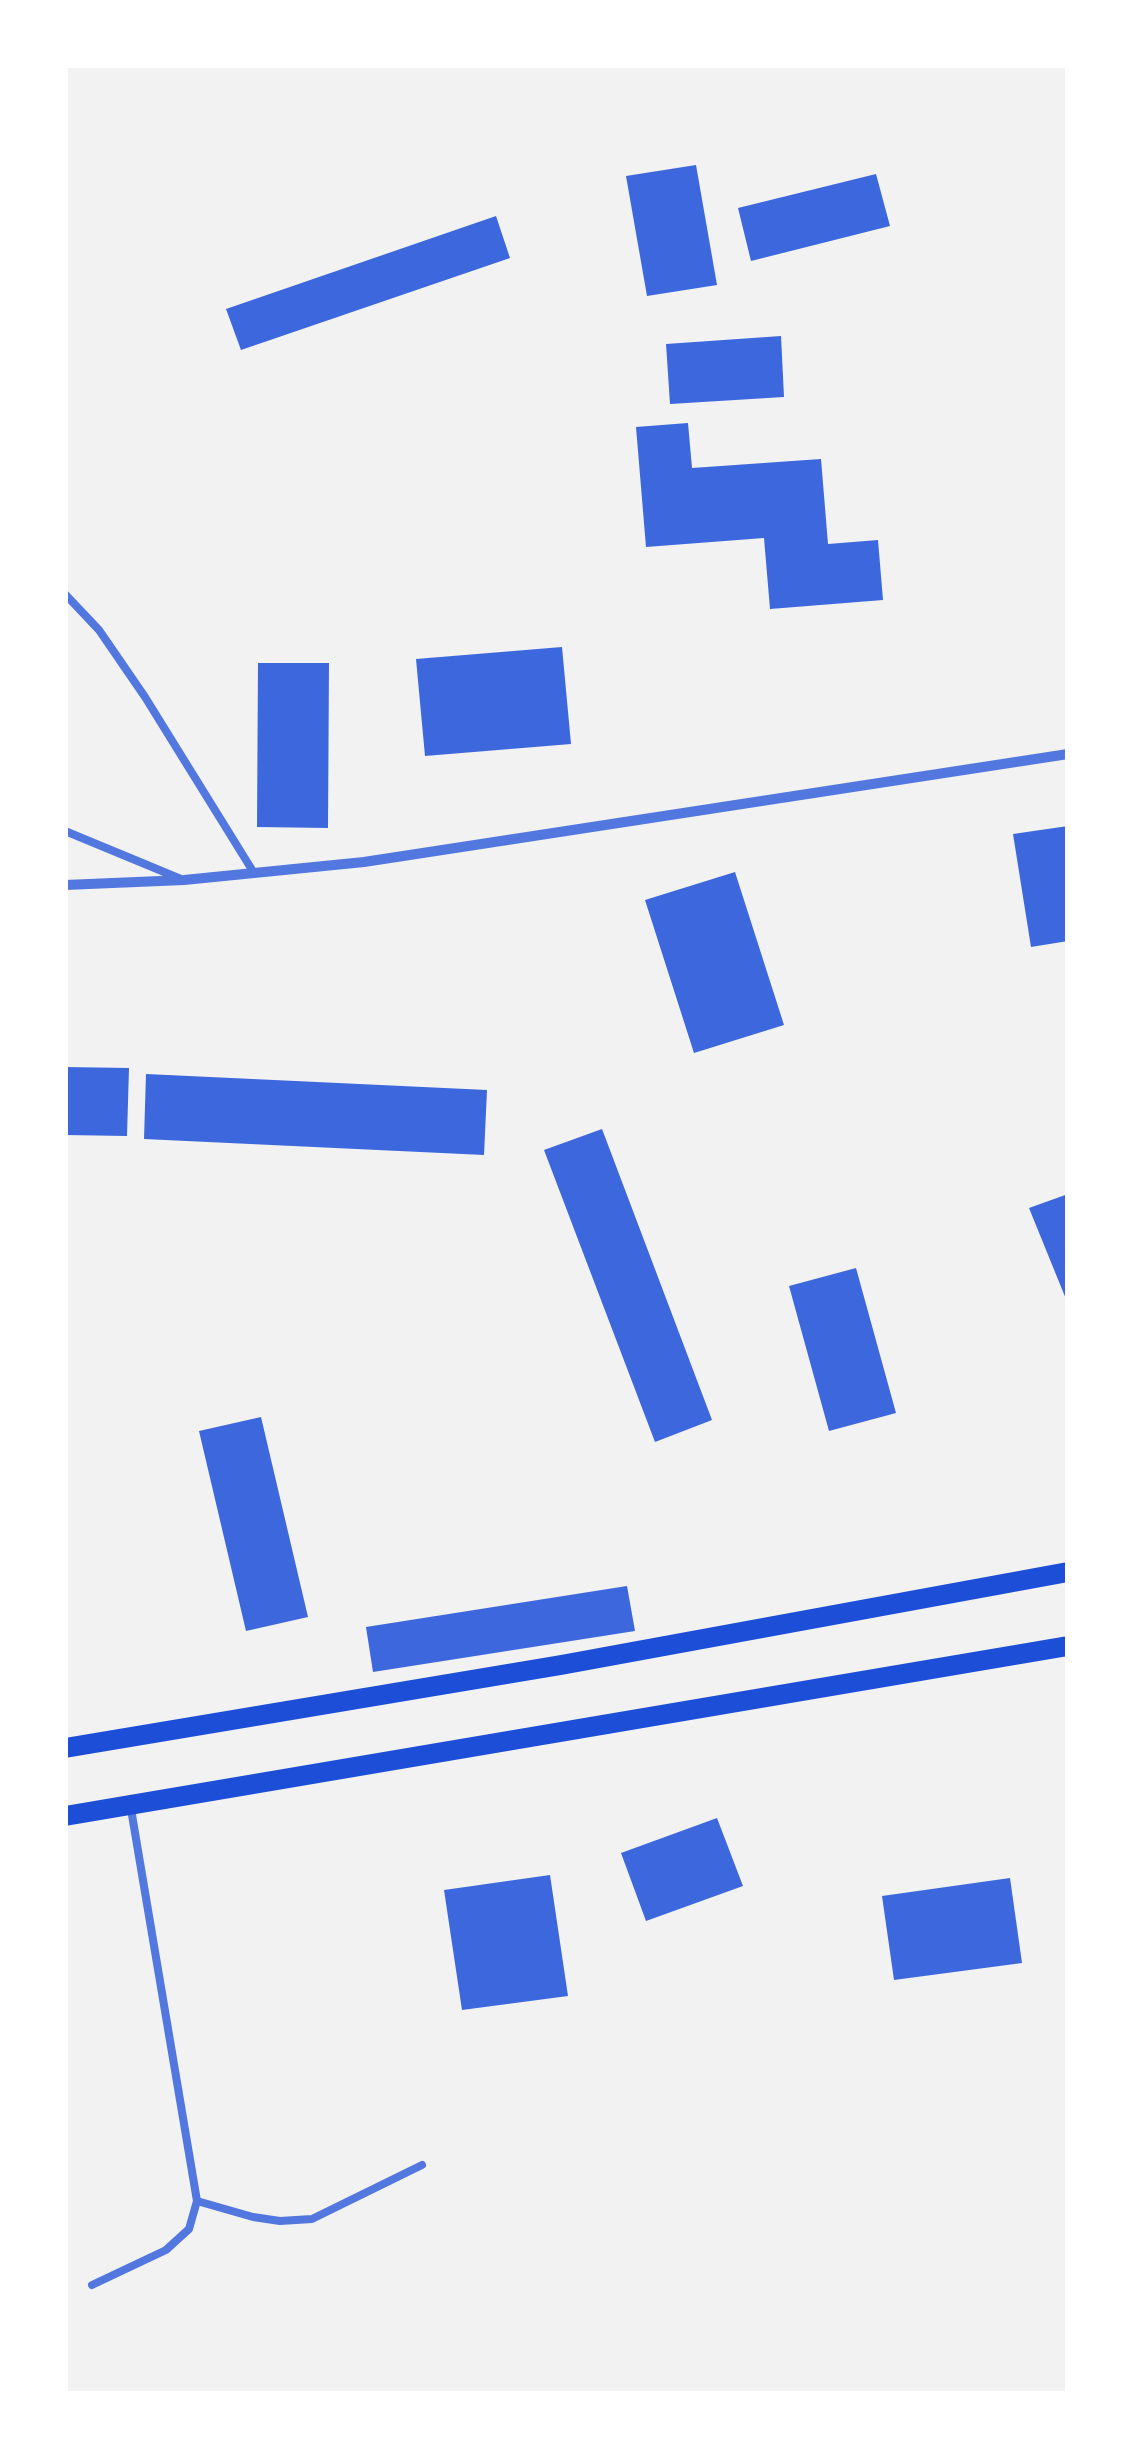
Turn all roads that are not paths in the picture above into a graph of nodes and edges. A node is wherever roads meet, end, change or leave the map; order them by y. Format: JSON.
{"nodes":[{"id":1,"x":65,"y":594,"type":"edge"},
{"id":2,"x":1068,"y":754,"type":"edge"},
{"id":3,"x":65,"y":831,"type":"edge"},
{"id":4,"x":254,"y":873,"type":"junction"},
{"id":5,"x":184,"y":880,"type":"junction"},
{"id":6,"x":65,"y":885,"type":"edge"},
{"id":7,"x":1068,"y":1572,"type":"edge"},
{"id":8,"x":1068,"y":1646,"type":"edge"},
{"id":9,"x":65,"y":1748,"type":"edge"},
{"id":10,"x":130,"y":1805,"type":"junction"},
{"id":11,"x":65,"y":1816,"type":"edge"},
{"id":12,"x":422,"y":2166,"type":"dead end"},
{"id":13,"x":196,"y":2201,"type":"junction"},
{"id":14,"x":92,"y":2285,"type":"dead end"}],
"edges":[{"from":1,"to":4,"type":"lane"},
{"from":2,"to":4,"type":"street"},
{"from":3,"to":5,"type":"lane"},
{"from":4,"to":5,"type":"street"},
{"from":5,"to":6,"type":"street"},
{"from":7,"to":9,"type":"main road"},
{"from":8,"to":10,"type":"main road"},
{"from":10,"to":11,"type":"main road"},
{"from":10,"to":13,"type":"lane"},
{"from":12,"to":13,"type":"lane"},
{"from":13,"to":14,"type":"lane"}]}
